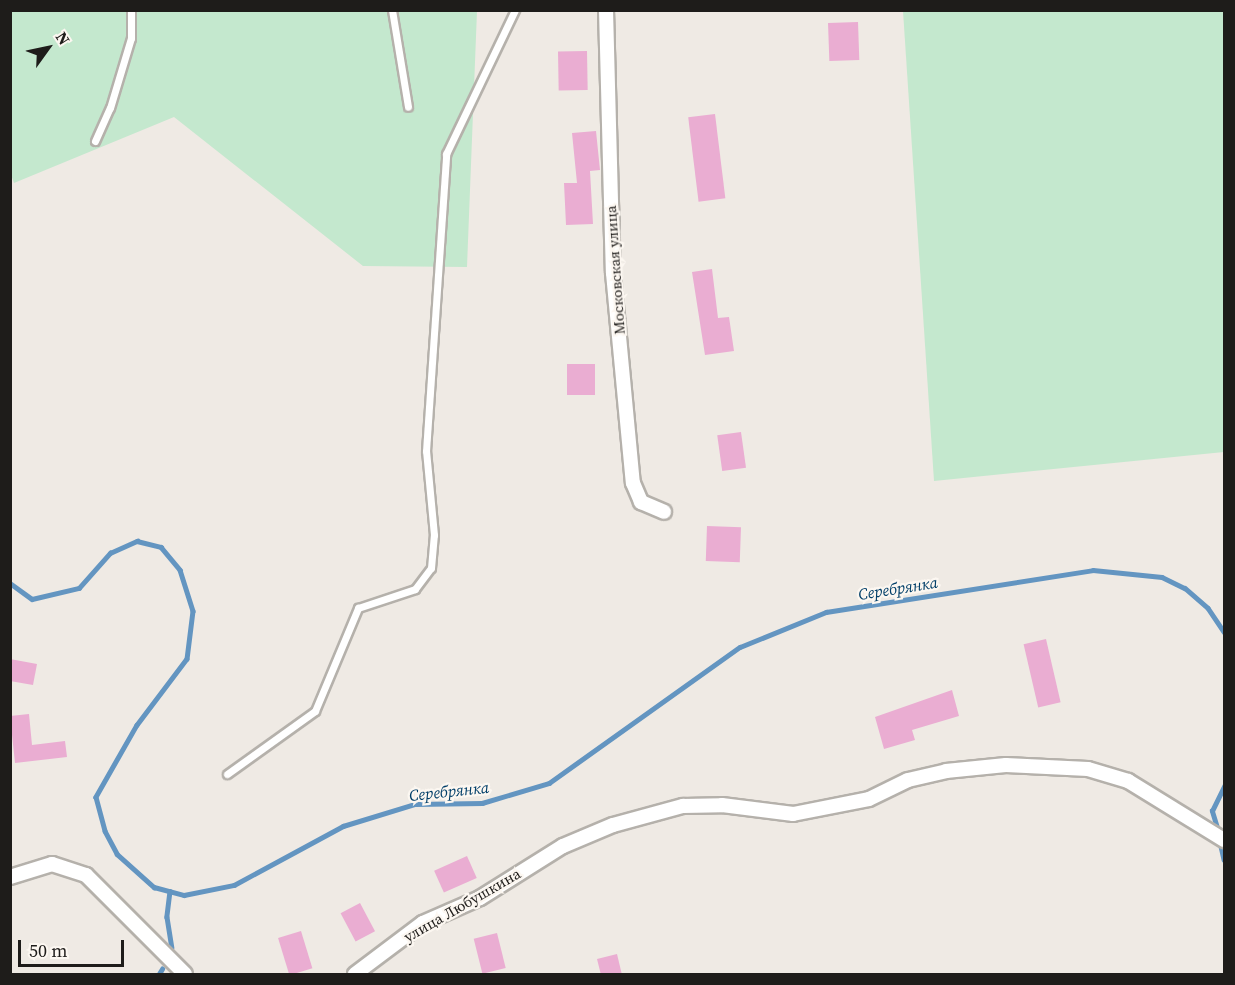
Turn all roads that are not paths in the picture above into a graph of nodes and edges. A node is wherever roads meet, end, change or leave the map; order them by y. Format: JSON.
{"nodes":[{"id":1,"x":131,"y":10,"type":"edge"},
{"id":2,"x":392,"y":10,"type":"edge"},
{"id":3,"x":514,"y":10,"type":"edge"},
{"id":4,"x":606,"y":10,"type":"edge"},
{"id":5,"x":408,"y":107,"type":"dead end"},
{"id":6,"x":95,"y":141,"type":"dead end"},
{"id":7,"x":664,"y":512,"type":"dead end"},
{"id":8,"x":227,"y":774,"type":"dead end"},
{"id":9,"x":1224,"y":840,"type":"edge"},
{"id":10,"x":10,"y":877,"type":"edge"},
{"id":11,"x":185,"y":975,"type":"edge"},
{"id":12,"x":355,"y":975,"type":"edge"}],
"edges":[{"from":1,"to":6,"type":"lane"},
{"from":2,"to":5,"type":"lane"},
{"from":3,"to":8,"type":"lane"},
{"from":4,"to":7,"type":"street","name":"Московская улица"},
{"from":9,"to":12,"type":"street","name":"улица Любушкина"},
{"from":10,"to":11,"type":"street"}]}
